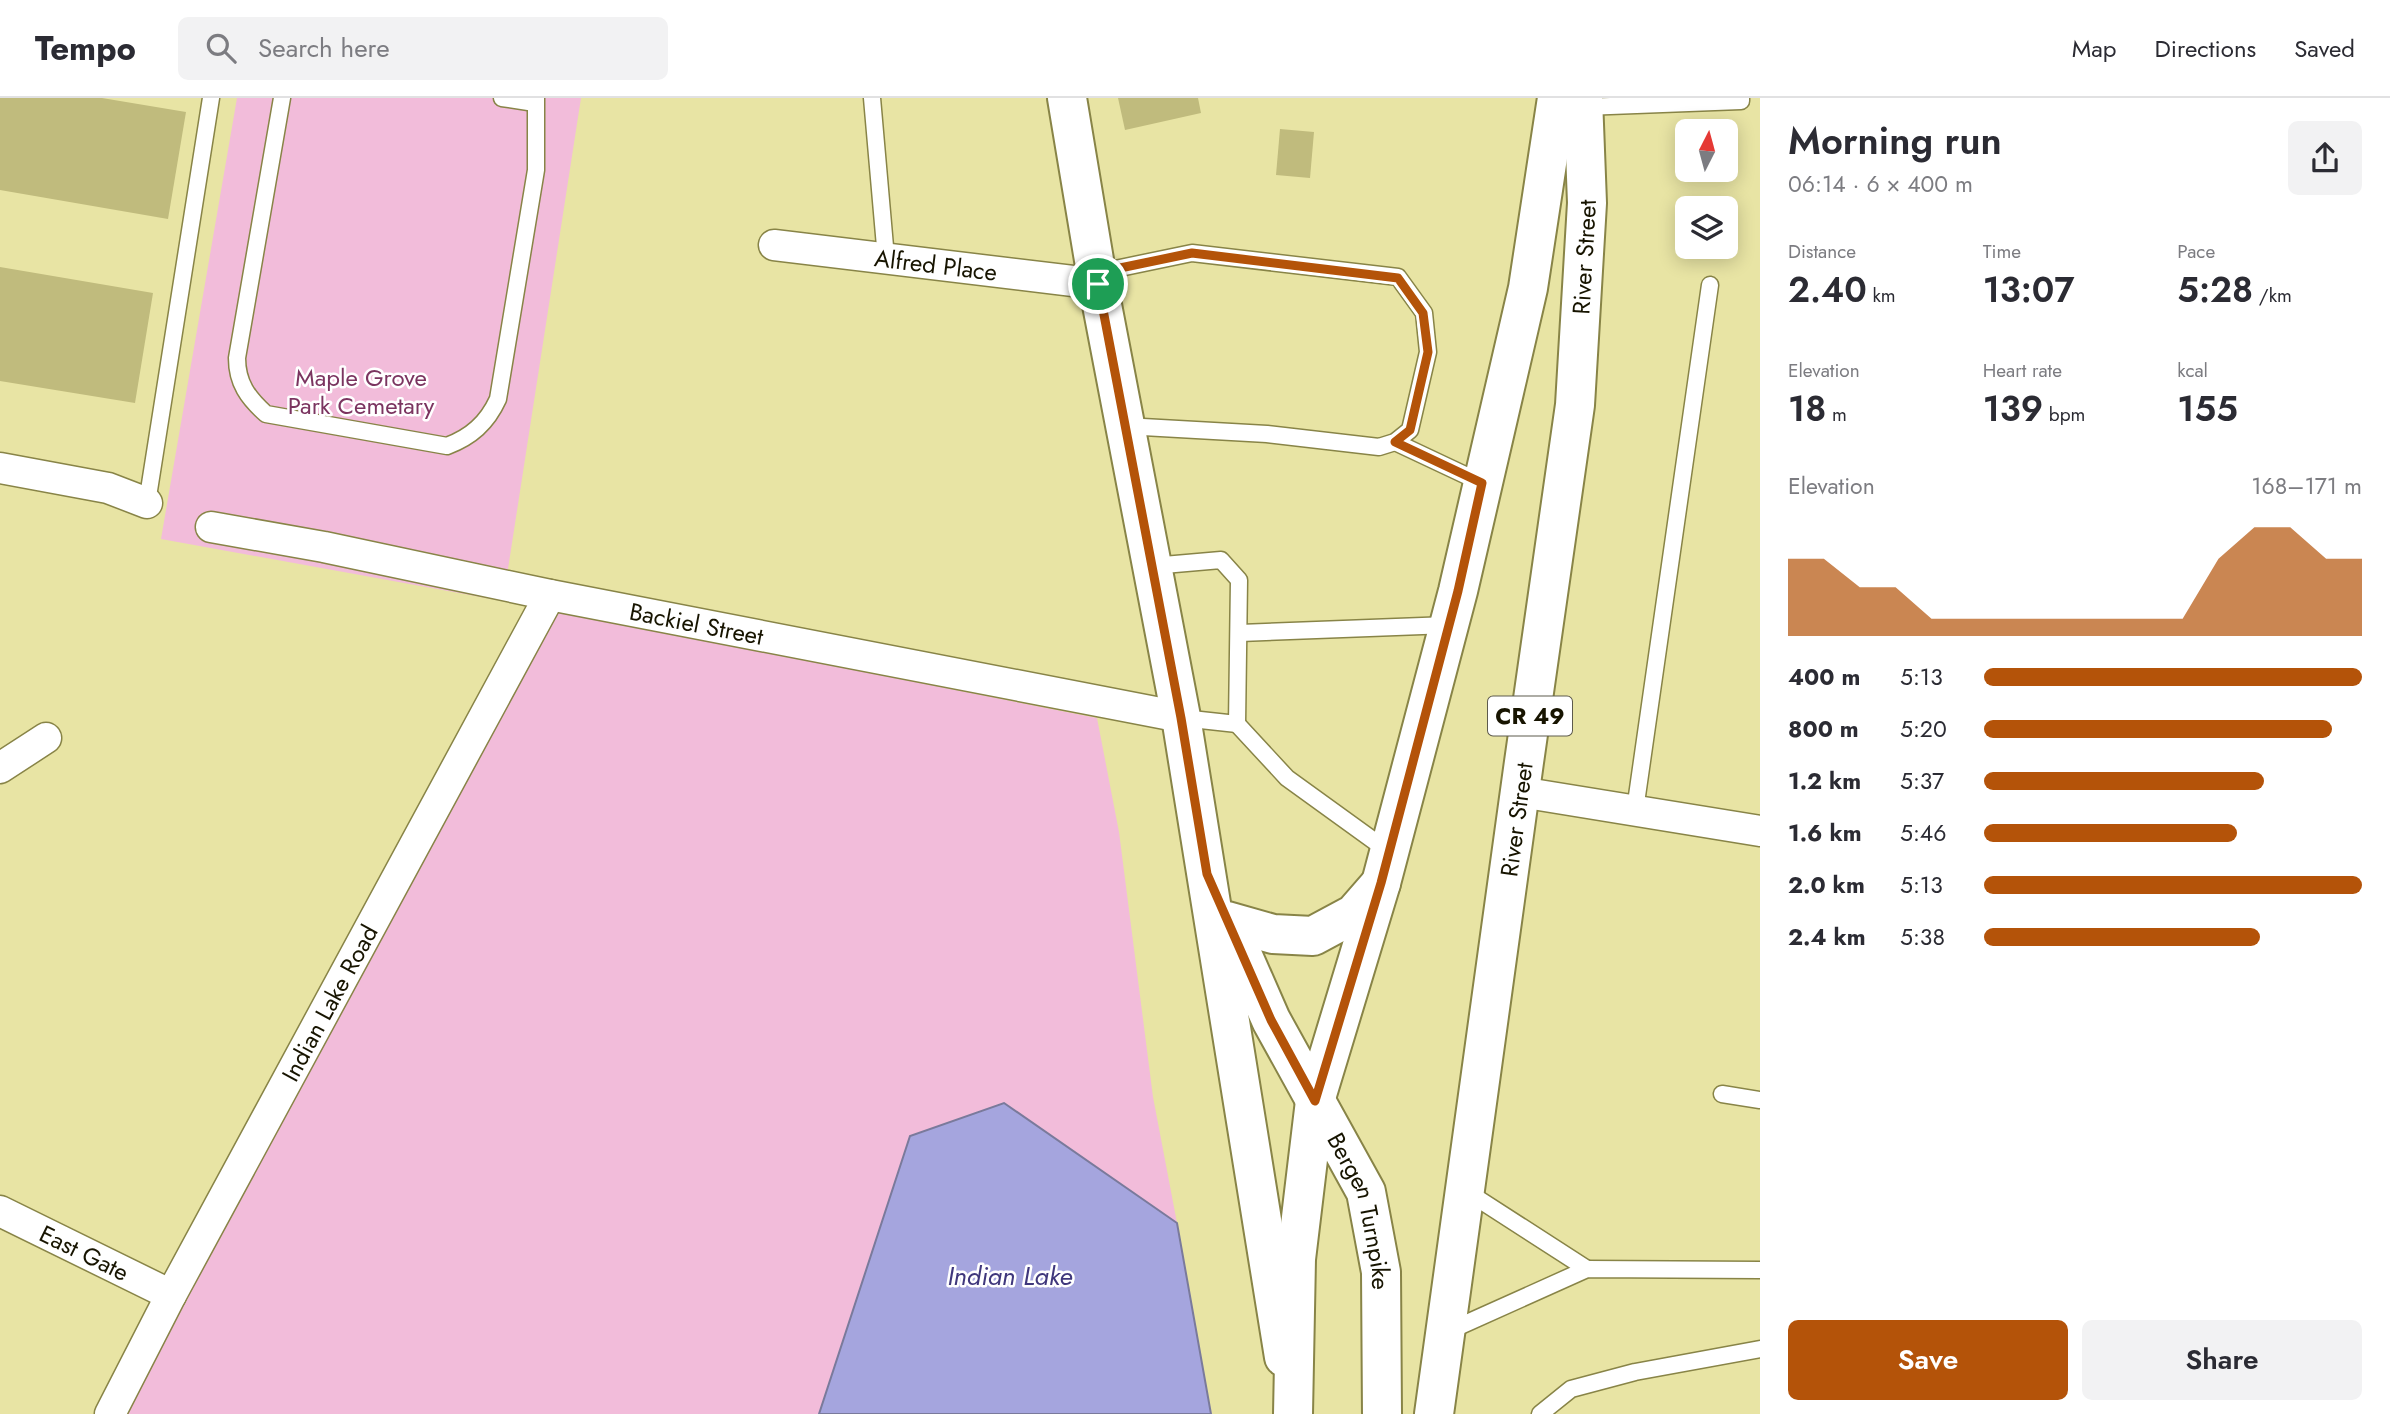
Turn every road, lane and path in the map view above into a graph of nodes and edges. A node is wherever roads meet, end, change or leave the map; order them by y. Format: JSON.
{"nodes":[{"id":1,"x":211,"y":98,"type":"edge"},
{"id":2,"x":282,"y":98,"type":"edge"},
{"id":3,"x":502,"y":98,"type":"edge"},
{"id":4,"x":872,"y":98,"type":"edge"},
{"id":5,"x":1067,"y":98,"type":"edge"},
{"id":6,"x":1741,"y":98,"type":"edge"},
{"id":7,"x":536,"y":101,"type":"edge"},
{"id":8,"x":1570,"y":107,"type":"edge"},
{"id":9,"x":774,"y":245,"type":"dead end"},
{"id":10,"x":886,"y":258,"type":"junction"},
{"id":11,"x":1097,"y":279,"type":"junction"},
{"id":12,"x":1710,"y":285,"type":"dead end"},
{"id":13,"x":1125,"y":426,"type":"junction"},
{"id":14,"x":1395,"y":442,"type":"junction"},
{"id":15,"x":0,"y":468,"type":"edge"},
{"id":16,"x":1482,"y":483,"type":"junction"},
{"id":17,"x":147,"y":503,"type":"joint"},
{"id":18,"x":211,"y":527,"type":"dead end"},
{"id":19,"x":1152,"y":566,"type":"junction"},
{"id":20,"x":550,"y":595,"type":"junction"},
{"id":21,"x":1449,"y":625,"type":"junction"},
{"id":22,"x":1240,"y":633,"type":"junction"},
{"id":23,"x":1181,"y":718,"type":"junction"},
{"id":24,"x":1237,"y":724,"type":"junction"},
{"id":25,"x":46,"y":738,"type":"dead end"},
{"id":26,"x":0,"y":768,"type":"edge"},
{"id":27,"x":1520,"y":792,"type":"junction"},
{"id":28,"x":1635,"y":810,"type":"junction"},
{"id":29,"x":1760,"y":831,"type":"edge"},
{"id":30,"x":1386,"y":868,"type":"junction"},
{"id":31,"x":1207,"y":874,"type":"junction"},
{"id":32,"x":1227,"y":921,"type":"junction"},
{"id":33,"x":1722,"y":1094,"type":"dead end"},
{"id":34,"x":1760,"y":1100,"type":"edge"},
{"id":35,"x":1315,"y":1101,"type":"junction"},
{"id":36,"x":1466,"y":1191,"type":"junction"},
{"id":37,"x":0,"y":1211,"type":"edge"},
{"id":38,"x":1587,"y":1269,"type":"junction"},
{"id":39,"x":1760,"y":1270,"type":"edge"},
{"id":40,"x":171,"y":1294,"type":"junction"},
{"id":41,"x":1446,"y":1332,"type":"junction"},
{"id":42,"x":1760,"y":1349,"type":"edge"},
{"id":43,"x":1293,"y":1412,"type":"edge"},
{"id":44,"x":110,"y":1414,"type":"edge"},
{"id":45,"x":1382,"y":1414,"type":"edge"},
{"id":46,"x":1434,"y":1414,"type":"edge"},
{"id":47,"x":1540,"y":1414,"type":"edge"}],
"edges":[{"from":1,"to":17,"type":"lane"},
{"from":2,"to":7,"type":"lane"},
{"from":3,"to":7,"type":"lane"},
{"from":4,"to":10,"type":"lane"},
{"from":5,"to":11,"type":"main road","name":"Bergen Turnpike"},
{"from":6,"to":8,"type":"lane"},
{"from":8,"to":16,"type":"main road","name":"River Street"},
{"from":8,"to":27,"type":"main road","name":"River Street","number":"CR 49"},
{"from":9,"to":10,"type":"street","name":"Alfred Place"},
{"from":10,"to":11,"type":"street","name":"Alfred Place"},
{"from":11,"to":13,"type":"main road","name":"Bergen Turnpike"},
{"from":11,"to":14,"type":"lane"},
{"from":12,"to":28,"type":"lane"},
{"from":13,"to":14,"type":"lane"},
{"from":13,"to":19,"type":"main road","name":"Bergen Turnpike"},
{"from":14,"to":16,"type":"lane"},
{"from":15,"to":17,"type":"street"},
{"from":16,"to":21,"type":"main road","name":"River Street"},
{"from":18,"to":20,"type":"street","name":"Backiel Street"},
{"from":19,"to":22,"type":"lane"},
{"from":19,"to":23,"type":"main road","name":"Bergen Turnpike"},
{"from":20,"to":23,"type":"street","name":"Backiel Street"},
{"from":20,"to":40,"type":"street","name":"Indian Lake Road"},
{"from":21,"to":22,"type":"lane"},
{"from":21,"to":30,"type":"main road","name":"River Street"},
{"from":22,"to":24,"type":"lane"},
{"from":23,"to":24,"type":"lane"},
{"from":23,"to":31,"type":"main road","name":"Bergen Turnpike"},
{"from":24,"to":30,"type":"lane"},
{"from":25,"to":26,"type":"street"},
{"from":27,"to":28,"type":"street"},
{"from":27,"to":36,"type":"main road","name":"River Street","number":"CR 49"},
{"from":28,"to":29,"type":"street"},
{"from":30,"to":32,"type":"main road"},
{"from":30,"to":35,"type":"main road","name":"River Street"},
{"from":31,"to":32,"type":"main road","name":"Bergen Turnpike"},
{"from":31,"to":43,"type":"main road","name":"Bergen Turnpike"},
{"from":32,"to":35,"type":"main road","name":"Bergen Turnpike"},
{"from":33,"to":34,"type":"lane"},
{"from":35,"to":43,"type":"main road","name":"River Street"},
{"from":35,"to":45,"type":"main road","name":"Bergen Turnpike"},
{"from":36,"to":38,"type":"lane"},
{"from":36,"to":41,"type":"main road","name":"River Street","number":"CR 49"},
{"from":37,"to":40,"type":"street","name":"East Gate"},
{"from":38,"to":39,"type":"lane"},
{"from":38,"to":41,"type":"lane"},
{"from":40,"to":44,"type":"street","name":"Indian Lake Road"},
{"from":41,"to":46,"type":"main road","name":"River Street","number":"CR 49"},
{"from":42,"to":47,"type":"lane"}]}
